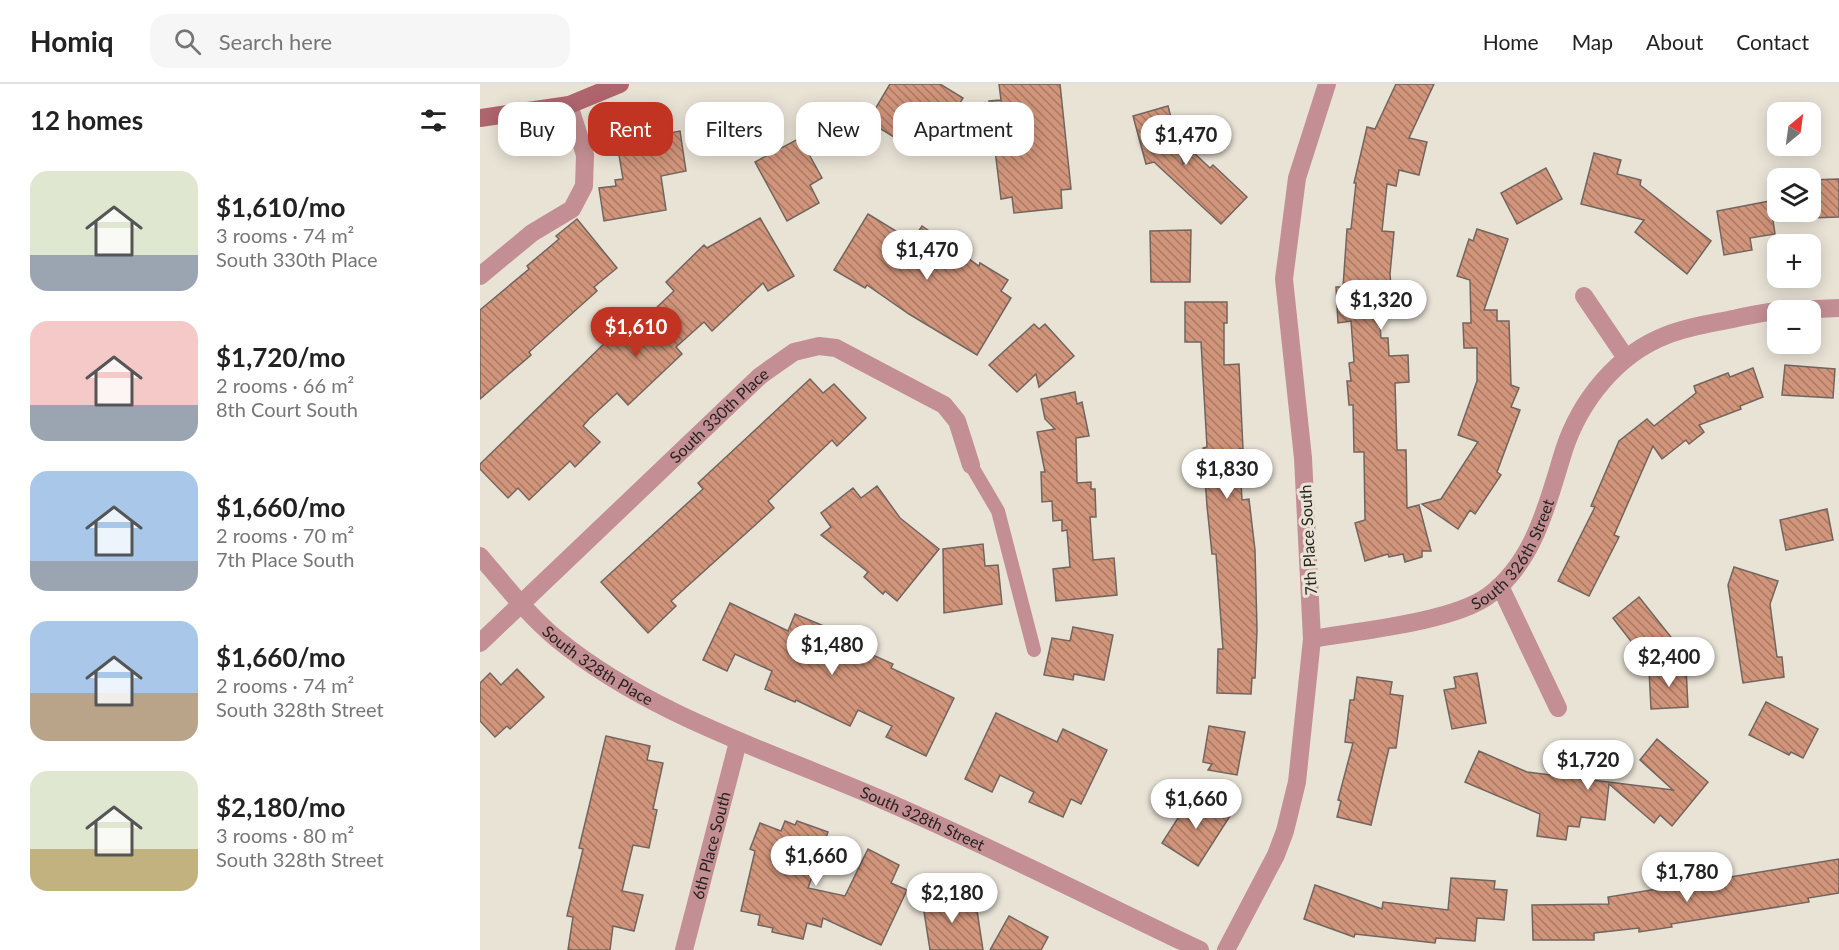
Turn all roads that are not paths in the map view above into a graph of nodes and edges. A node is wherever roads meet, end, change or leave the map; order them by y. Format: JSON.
{"nodes":[{"id":1,"x":1327,"y":84,"type":"edge"},
{"id":2,"x":617,"y":86,"type":"edge"},
{"id":3,"x":576,"y":102,"type":"edge"},
{"id":4,"x":498,"y":115,"type":"edge"},
{"id":5,"x":480,"y":118,"type":"edge"},
{"id":6,"x":576,"y":129,"type":"edge"},
{"id":7,"x":480,"y":276,"type":"edge"},
{"id":8,"x":1584,"y":296,"type":"dead end"},
{"id":9,"x":1839,"y":308,"type":"edge"},
{"id":10,"x":1821,"y":309,"type":"edge"},
{"id":11,"x":1767,"y":313,"type":"edge"},
{"id":12,"x":1626,"y":358,"type":"junction"},
{"id":13,"x":971,"y":465,"type":"joint"},
{"id":14,"x":480,"y":556,"type":"edge"},
{"id":15,"x":1500,"y":586,"type":"junction"},
{"id":16,"x":521,"y":603,"type":"junction"},
{"id":17,"x":1312,"y":639,"type":"junction"},
{"id":18,"x":480,"y":643,"type":"edge"},
{"id":19,"x":1034,"y":650,"type":"dead end"},
{"id":20,"x":1558,"y":708,"type":"dead end"},
{"id":21,"x":738,"y":742,"type":"junction"},
{"id":22,"x":684,"y":950,"type":"edge"},
{"id":23,"x":1200,"y":950,"type":"edge"},
{"id":24,"x":1226,"y":950,"type":"edge"}],
"edges":[{"from":1,"to":17,"type":"street","name":"7th Place South"},
{"from":2,"to":3,"type":"street"},
{"from":4,"to":5,"type":"street"},
{"from":6,"to":7,"type":"street"},
{"from":8,"to":12,"type":"street"},
{"from":9,"to":10,"type":"street"},
{"from":11,"to":12,"type":"street","name":"South 326th Street"},
{"from":12,"to":15,"type":"street","name":"South 326th Street"},
{"from":13,"to":16,"type":"street","name":"South 330th Place"},
{"from":13,"to":19,"type":"lane"},
{"from":14,"to":16,"type":"street","name":"South 328th Place"},
{"from":15,"to":17,"type":"street","name":"South 326th Street"},
{"from":15,"to":20,"type":"street"},
{"from":16,"to":18,"type":"street","name":"South 330th Place"},
{"from":16,"to":21,"type":"street","name":"South 328th Place"},
{"from":17,"to":24,"type":"street","name":"7th Place South"},
{"from":21,"to":22,"type":"street","name":"6th Place South"},
{"from":21,"to":23,"type":"street","name":"South 328th Street"}]}
